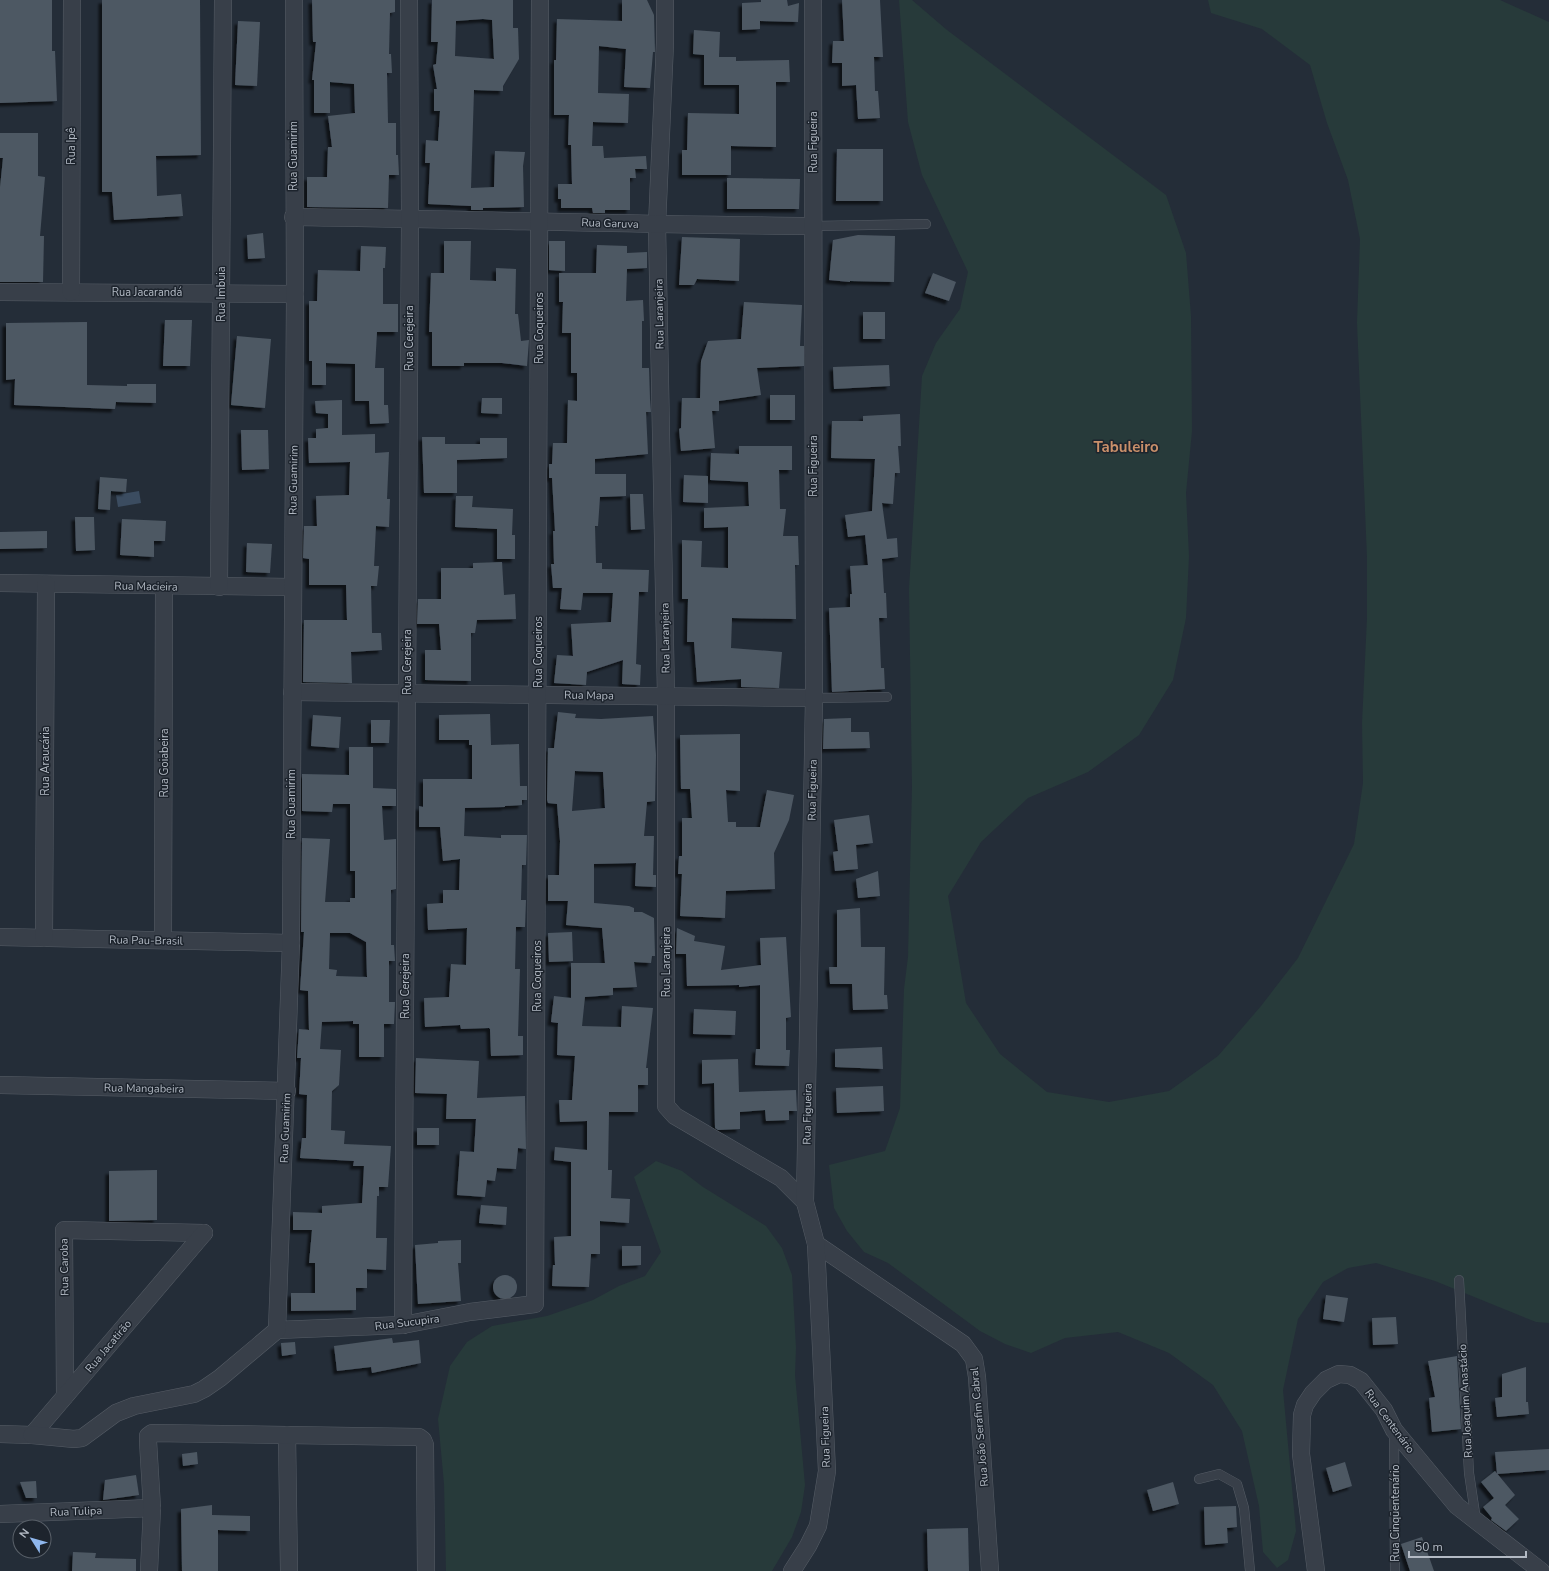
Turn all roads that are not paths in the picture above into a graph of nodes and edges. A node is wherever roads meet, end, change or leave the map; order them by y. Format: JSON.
{"nodes":[{"id":1,"x":72,"y":0,"type":"edge"},
{"id":2,"x":223,"y":0,"type":"edge"},
{"id":3,"x":294,"y":0,"type":"edge"},
{"id":4,"x":409,"y":0,"type":"edge"},
{"id":5,"x":540,"y":0,"type":"edge"},
{"id":6,"x":665,"y":0,"type":"edge"},
{"id":7,"x":813,"y":0,"type":"edge"},
{"id":8,"x":293,"y":218,"type":"junction"},
{"id":9,"x":410,"y":218,"type":"junction"},
{"id":10,"x":540,"y":220,"type":"junction"},
{"id":11,"x":926,"y":224,"type":"dead end"},
{"id":12,"x":657,"y":225,"type":"junction"},
{"id":13,"x":813,"y":226,"type":"junction"},
{"id":14,"x":0,"y":292,"type":"edge"},
{"id":15,"x":71,"y":292,"type":"junction"},
{"id":16,"x":221,"y":292,"type":"junction"},
{"id":17,"x":294,"y":294,"type":"junction"},
{"id":18,"x":0,"y":583,"type":"edge"},
{"id":19,"x":46,"y":584,"type":"junction"},
{"id":20,"x":164,"y":586,"type":"junction"},
{"id":21,"x":219,"y":587,"type":"junction"},
{"id":22,"x":292,"y":587,"type":"junction"},
{"id":23,"x":292,"y":692,"type":"junction"},
{"id":24,"x":407,"y":693,"type":"junction"},
{"id":25,"x":538,"y":694,"type":"junction"},
{"id":26,"x":666,"y":696,"type":"junction"},
{"id":27,"x":887,"y":697,"type":"dead end"},
{"id":28,"x":814,"y":698,"type":"junction"},
{"id":29,"x":0,"y":937,"type":"edge"},
{"id":30,"x":44,"y":938,"type":"junction"},
{"id":31,"x":163,"y":940,"type":"junction"},
{"id":32,"x":291,"y":943,"type":"junction"},
{"id":33,"x":0,"y":1085,"type":"edge"},
{"id":34,"x":287,"y":1091,"type":"junction"},
{"id":35,"x":805,"y":1202,"type":"junction"},
{"id":36,"x":204,"y":1233,"type":"joint"},
{"id":37,"x":816,"y":1244,"type":"junction"},
{"id":38,"x":1459,"y":1280,"type":"dead end"},
{"id":39,"x":535,"y":1304,"type":"joint"},
{"id":40,"x":403,"y":1325,"type":"junction"},
{"id":41,"x":277,"y":1330,"type":"junction"},
{"id":42,"x":66,"y":1396,"type":"junction"},
{"id":43,"x":1394,"y":1430,"type":"junction"},
{"id":44,"x":0,"y":1434,"type":"edge"},
{"id":45,"x":32,"y":1435,"type":"junction"},
{"id":46,"x":287,"y":1435,"type":"junction"},
{"id":47,"x":1199,"y":1480,"type":"dead end"},
{"id":48,"x":152,"y":1508,"type":"junction"},
{"id":49,"x":0,"y":1514,"type":"edge"},
{"id":50,"x":1476,"y":1522,"type":"junction"},
{"id":51,"x":149,"y":1571,"type":"edge"},
{"id":52,"x":288,"y":1571,"type":"edge"},
{"id":53,"x":426,"y":1571,"type":"edge"},
{"id":54,"x":792,"y":1571,"type":"edge"},
{"id":55,"x":990,"y":1571,"type":"edge"},
{"id":56,"x":1250,"y":1571,"type":"edge"},
{"id":57,"x":1316,"y":1571,"type":"edge"},
{"id":58,"x":1395,"y":1571,"type":"edge"},
{"id":59,"x":1542,"y":1571,"type":"edge"}],
"edges":[{"from":1,"to":15,"type":"street","name":"Rua Ipê"},
{"from":2,"to":16,"type":"street","name":"Rua Imbuia"},
{"from":3,"to":8,"type":"street","name":"Rua Guamirim"},
{"from":4,"to":9,"type":"street","name":"Rua Cerejeira"},
{"from":5,"to":10,"type":"street","name":"Rua Coqueiros"},
{"from":6,"to":12,"type":"street","name":"Rua Laranjeira"},
{"from":7,"to":13,"type":"street","name":"Rua Figueira"},
{"from":8,"to":9,"type":"street","name":"Rua Garuva"},
{"from":8,"to":17,"type":"street","name":"Rua Guamirim"},
{"from":9,"to":10,"type":"street","name":"Rua Garuva"},
{"from":9,"to":24,"type":"street","name":"Rua Cerejeira"},
{"from":10,"to":12,"type":"street","name":"Rua Garuva"},
{"from":10,"to":25,"type":"street","name":"Rua Coqueiros"},
{"from":11,"to":13,"type":"lane","name":"Rua Garuva"},
{"from":12,"to":13,"type":"street","name":"Rua Garuva"},
{"from":12,"to":26,"type":"street","name":"Rua Laranjeira"},
{"from":13,"to":28,"type":"street","name":"Rua Figueira"},
{"from":14,"to":15,"type":"street","name":"Rua Jacarandá"},
{"from":15,"to":16,"type":"street","name":"Rua Jacarandá"},
{"from":16,"to":17,"type":"street","name":"Rua Jacarandá"},
{"from":16,"to":21,"type":"street","name":"Rua Imbuia"},
{"from":17,"to":22,"type":"street","name":"Rua Guamirim"},
{"from":18,"to":19,"type":"street","name":"Rua Macieira"},
{"from":19,"to":20,"type":"street","name":"Rua Macieira"},
{"from":19,"to":30,"type":"street","name":"Rua Araucária"},
{"from":20,"to":21,"type":"street","name":"Rua Macieira"},
{"from":20,"to":31,"type":"street","name":"Rua Goiabeira"},
{"from":21,"to":22,"type":"street","name":"Rua Macieira"},
{"from":22,"to":23,"type":"street","name":"Rua Guamirim"},
{"from":23,"to":24,"type":"street","name":"Rua Mapa"},
{"from":23,"to":32,"type":"street","name":"Rua Guamirim"},
{"from":24,"to":25,"type":"street","name":"Rua Mapa"},
{"from":24,"to":40,"type":"street","name":"Rua Cerejeira"},
{"from":25,"to":26,"type":"street","name":"Rua Mapa"},
{"from":25,"to":39,"type":"street","name":"Rua Coqueiros"},
{"from":26,"to":28,"type":"street","name":"Rua Mapa"},
{"from":26,"to":35,"type":"street","name":"Rua Laranjeira"},
{"from":27,"to":28,"type":"lane","name":"Rua Mapa"},
{"from":28,"to":35,"type":"street","name":"Rua Figueira"},
{"from":29,"to":30,"type":"street","name":"Rua Pau-Brasil"},
{"from":30,"to":31,"type":"street","name":"Rua Pau-Brasil"},
{"from":31,"to":32,"type":"street","name":"Rua Pau-Brasil"},
{"from":32,"to":34,"type":"street","name":"Rua Guamirim"},
{"from":33,"to":34,"type":"street","name":"Rua Mangabeira"},
{"from":34,"to":41,"type":"street","name":"Rua Guamirim"},
{"from":35,"to":37,"type":"street","name":"Rua Figueira"},
{"from":36,"to":42,"type":"street","name":"Rua Jacatirão"},
{"from":36,"to":42,"type":"street","name":"Rua Caroba"},
{"from":37,"to":54,"type":"street","name":"Rua Figueira"},
{"from":37,"to":55,"type":"street","name":"Rua João Serafim Cabral"},
{"from":38,"to":50,"type":"lane","name":"Rua Joaquim Anastácio"},
{"from":39,"to":40,"type":"street","name":"Rua Sucupira"},
{"from":40,"to":41,"type":"street","name":"Rua Sucupira"},
{"from":41,"to":45,"type":"street"},
{"from":42,"to":45,"type":"street","name":"Rua Jacatirão"},
{"from":43,"to":50,"type":"street","name":"Rua Centenário"},
{"from":43,"to":57,"type":"street","name":"Rua Centenário"},
{"from":43,"to":58,"type":"lane","name":"Rua Cinqüentenário"},
{"from":44,"to":45,"type":"street"},
{"from":46,"to":48,"type":"street"},
{"from":46,"to":52,"type":"street"},
{"from":46,"to":53,"type":"street"},
{"from":47,"to":56,"type":"lane"},
{"from":48,"to":49,"type":"street","name":"Rua Tulipa"},
{"from":48,"to":51,"type":"street"},
{"from":50,"to":59,"type":"street","name":"Rua Centenário"}]}
